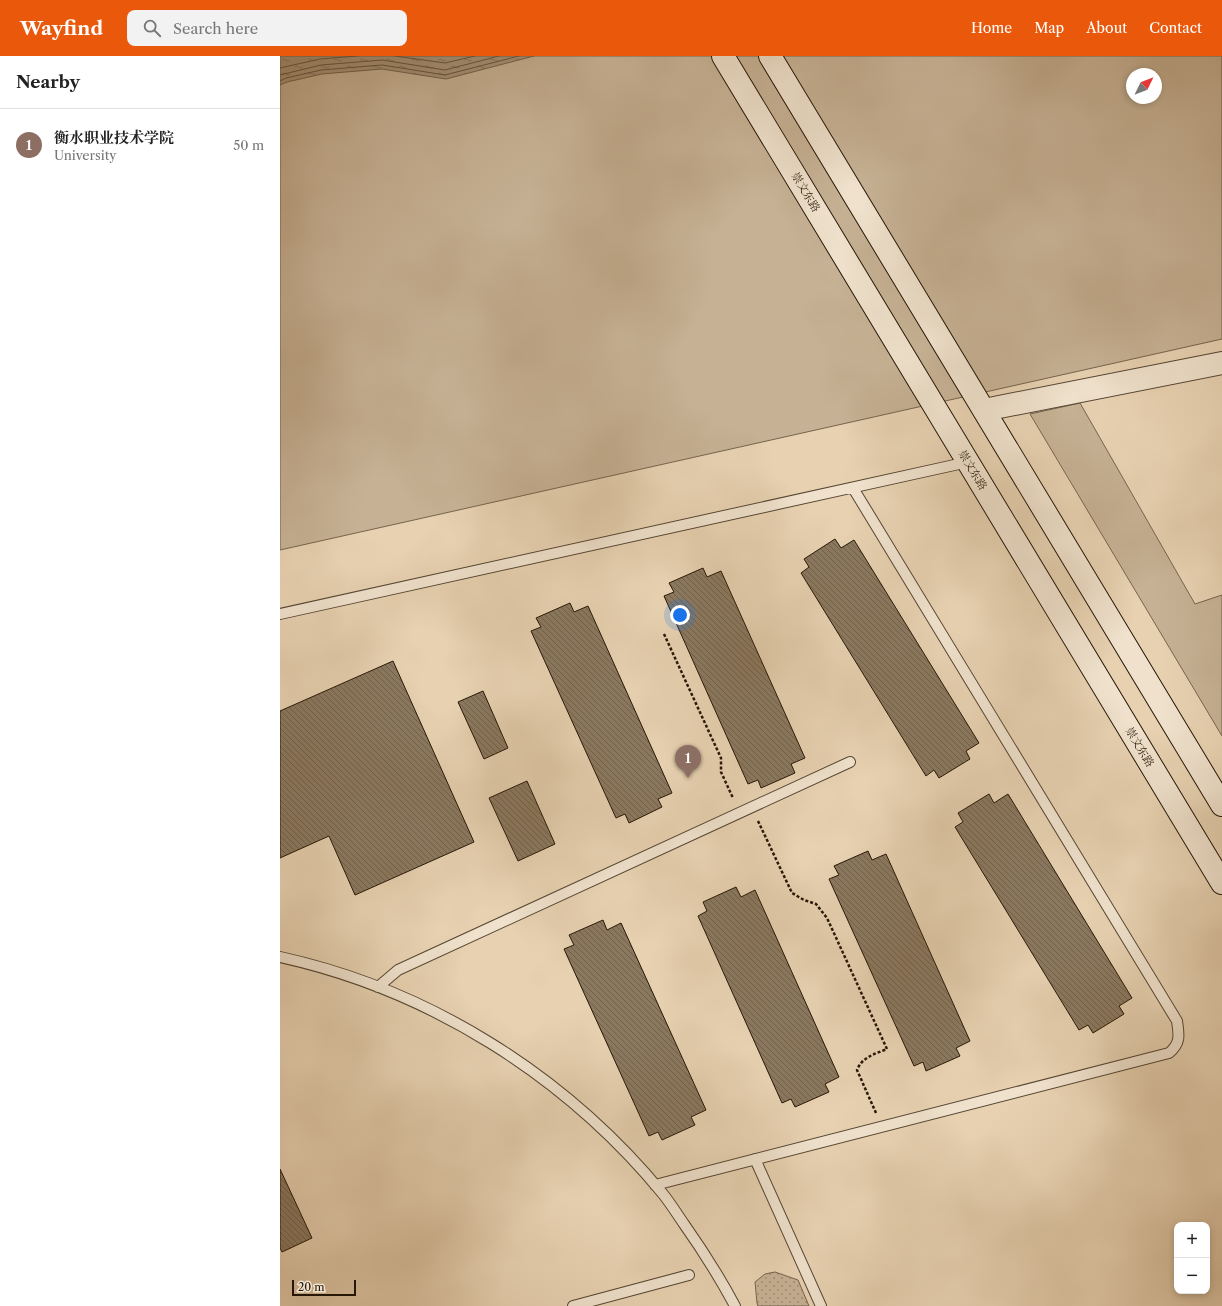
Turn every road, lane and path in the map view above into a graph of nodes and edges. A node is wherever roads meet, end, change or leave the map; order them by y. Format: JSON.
{"nodes":[{"id":1,"x":723,"y":56,"type":"edge"},
{"id":2,"x":770,"y":56,"type":"edge"},
{"id":3,"x":1222,"y":363,"type":"edge"},
{"id":4,"x":984,"y":410,"type":"junction"},
{"id":5,"x":968,"y":462,"type":"junction"},
{"id":6,"x":853,"y":488,"type":"junction"},
{"id":7,"x":280,"y":614,"type":"edge"},
{"id":8,"x":664,"y":634,"type":"dead end"},
{"id":9,"x":850,"y":762,"type":"dead end"},
{"id":10,"x":1222,"y":805,"type":"edge"},
{"id":11,"x":752,"y":807,"type":"junction"},
{"id":12,"x":739,"y":813,"type":"junction"},
{"id":13,"x":1222,"y":883,"type":"edge"},
{"id":14,"x":280,"y":957,"type":"edge"},
{"id":15,"x":378,"y":987,"type":"junction"},
{"id":16,"x":882,"y":1127,"type":"junction"},
{"id":17,"x":755,"y":1159,"type":"junction"},
{"id":18,"x":655,"y":1185,"type":"junction"},
{"id":19,"x":689,"y":1275,"type":"dead end"},
{"id":20,"x":572,"y":1306,"type":"edge"},
{"id":21,"x":735,"y":1306,"type":"edge"},
{"id":22,"x":821,"y":1306,"type":"edge"}],
"edges":[{"from":1,"to":5,"type":"main road","name":"崇文东路"},
{"from":2,"to":4,"type":"main road"},
{"from":3,"to":4,"type":"main road"},
{"from":4,"to":10,"type":"main road"},
{"from":5,"to":6,"type":"lane"},
{"from":5,"to":13,"type":"main road","name":"崇文东路"},
{"from":6,"to":7,"type":"lane"},
{"from":6,"to":16,"type":"lane"},
{"from":8,"to":12,"type":"path"},
{"from":9,"to":11,"type":"lane"},
{"from":11,"to":12,"type":"lane"},
{"from":11,"to":16,"type":"path"},
{"from":12,"to":15,"type":"lane"},
{"from":14,"to":15,"type":"lane"},
{"from":15,"to":18,"type":"lane"},
{"from":16,"to":17,"type":"lane"},
{"from":17,"to":18,"type":"lane"},
{"from":17,"to":22,"type":"lane"},
{"from":18,"to":21,"type":"lane"},
{"from":19,"to":20,"type":"lane"}]}
